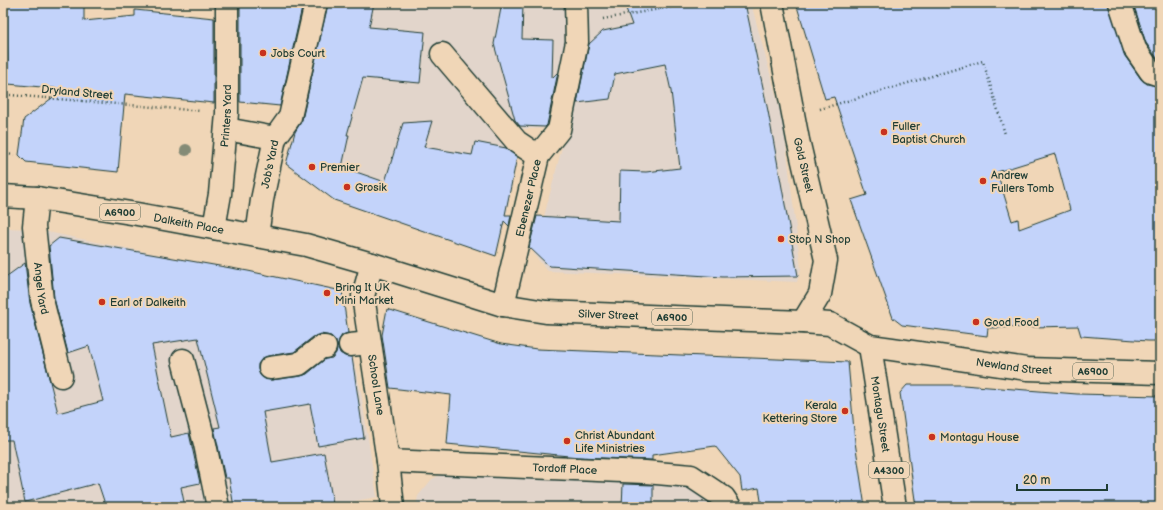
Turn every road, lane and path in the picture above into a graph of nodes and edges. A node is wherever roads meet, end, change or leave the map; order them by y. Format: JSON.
{"nodes":[{"id":1,"x":227,"y":3,"type":"edge"},
{"id":2,"x":316,"y":3,"type":"edge"},
{"id":3,"x":772,"y":3,"type":"edge"},
{"id":4,"x":1120,"y":3,"type":"edge"},
{"id":5,"x":677,"y":6,"type":"dead end"},
{"id":6,"x":576,"y":13,"type":"edge"},
{"id":7,"x":442,"y":54,"type":"dead end"},
{"id":8,"x":1160,"y":75,"type":"edge"},
{"id":9,"x":10,"y":95,"type":"dead end"},
{"id":10,"x":203,"y":111,"type":"dead end"},
{"id":11,"x":793,"y":114,"type":"junction"},
{"id":12,"x":226,"y":129,"type":"junction"},
{"id":13,"x":1005,"y":134,"type":"dead end"},
{"id":14,"x":275,"y":138,"type":"junction"},
{"id":15,"x":6,"y":154,"type":"dead end"},
{"id":16,"x":14,"y":155,"type":"dead end"},
{"id":17,"x":538,"y":156,"type":"junction"},
{"id":18,"x":3,"y":196,"type":"edge"},
{"id":19,"x":37,"y":198,"type":"junction"},
{"id":20,"x":214,"y":228,"type":"junction"},
{"id":21,"x":257,"y":236,"type":"junction"},
{"id":22,"x":372,"y":264,"type":"junction"},
{"id":23,"x":503,"y":305,"type":"junction"},
{"id":24,"x":803,"y":322,"type":"junction"},
{"id":25,"x":870,"y":346,"type":"junction"},
{"id":26,"x":325,"y":347,"type":"dead end"},
{"id":27,"x":183,"y":360,"type":"dead end"},
{"id":28,"x":270,"y":368,"type":"dead end"},
{"id":29,"x":1160,"y":373,"type":"edge"},
{"id":30,"x":61,"y":376,"type":"dead end"},
{"id":31,"x":388,"y":461,"type":"junction"},
{"id":32,"x":218,"y":507,"type":"edge"},
{"id":33,"x":393,"y":507,"type":"edge"},
{"id":34,"x":730,"y":507,"type":"edge"},
{"id":35,"x":895,"y":507,"type":"edge"}],
"edges":[{"from":1,"to":12,"type":"street","name":"Printers Yard"},
{"from":2,"to":14,"type":"street","name":"Job's Yard"},
{"from":3,"to":11,"type":"street","name":"Gold Street"},
{"from":4,"to":8,"type":"street"},
{"from":5,"to":6,"type":"path"},
{"from":6,"to":17,"type":"street","name":"Ebenezer Place"},
{"from":7,"to":17,"type":"street"},
{"from":9,"to":10,"type":"path","name":"Dryland Street"},
{"from":11,"to":13,"type":"path"},
{"from":11,"to":24,"type":"street","name":"Gold Street"},
{"from":12,"to":14,"type":"street"},
{"from":12,"to":20,"type":"street","name":"Printers Yard"},
{"from":14,"to":21,"type":"street","name":"Job's Yard"},
{"from":15,"to":16,"type":"path"},
{"from":17,"to":23,"type":"street","name":"Ebenezer Place"},
{"from":18,"to":19,"type":"street","name":"Dalkeith Place","number":"A6900"},
{"from":19,"to":20,"type":"street","name":"Dalkeith Place","number":"A6900"},
{"from":19,"to":30,"type":"street","name":"Angel Yard"},
{"from":20,"to":21,"type":"street","name":"Dalkeith Place","number":"A6900"},
{"from":21,"to":22,"type":"street","name":"Dalkeith Place","number":"A6900"},
{"from":22,"to":23,"type":"street","name":"Silver Street","number":"A6900"},
{"from":22,"to":31,"type":"street","name":"School Lane"},
{"from":23,"to":24,"type":"street","name":"Silver Street","number":"A6900"},
{"from":24,"to":25,"type":"street","name":"Silver Street","number":"A6900"},
{"from":25,"to":29,"type":"street","name":"Newland Street","number":"A6900"},
{"from":25,"to":35,"type":"street","name":"Montagu Street","number":"A4300"},
{"from":26,"to":28,"type":"street"},
{"from":27,"to":32,"type":"street"},
{"from":31,"to":33,"type":"street","name":"School Lane"},
{"from":31,"to":34,"type":"street","name":"Tordoff Place"}]}
